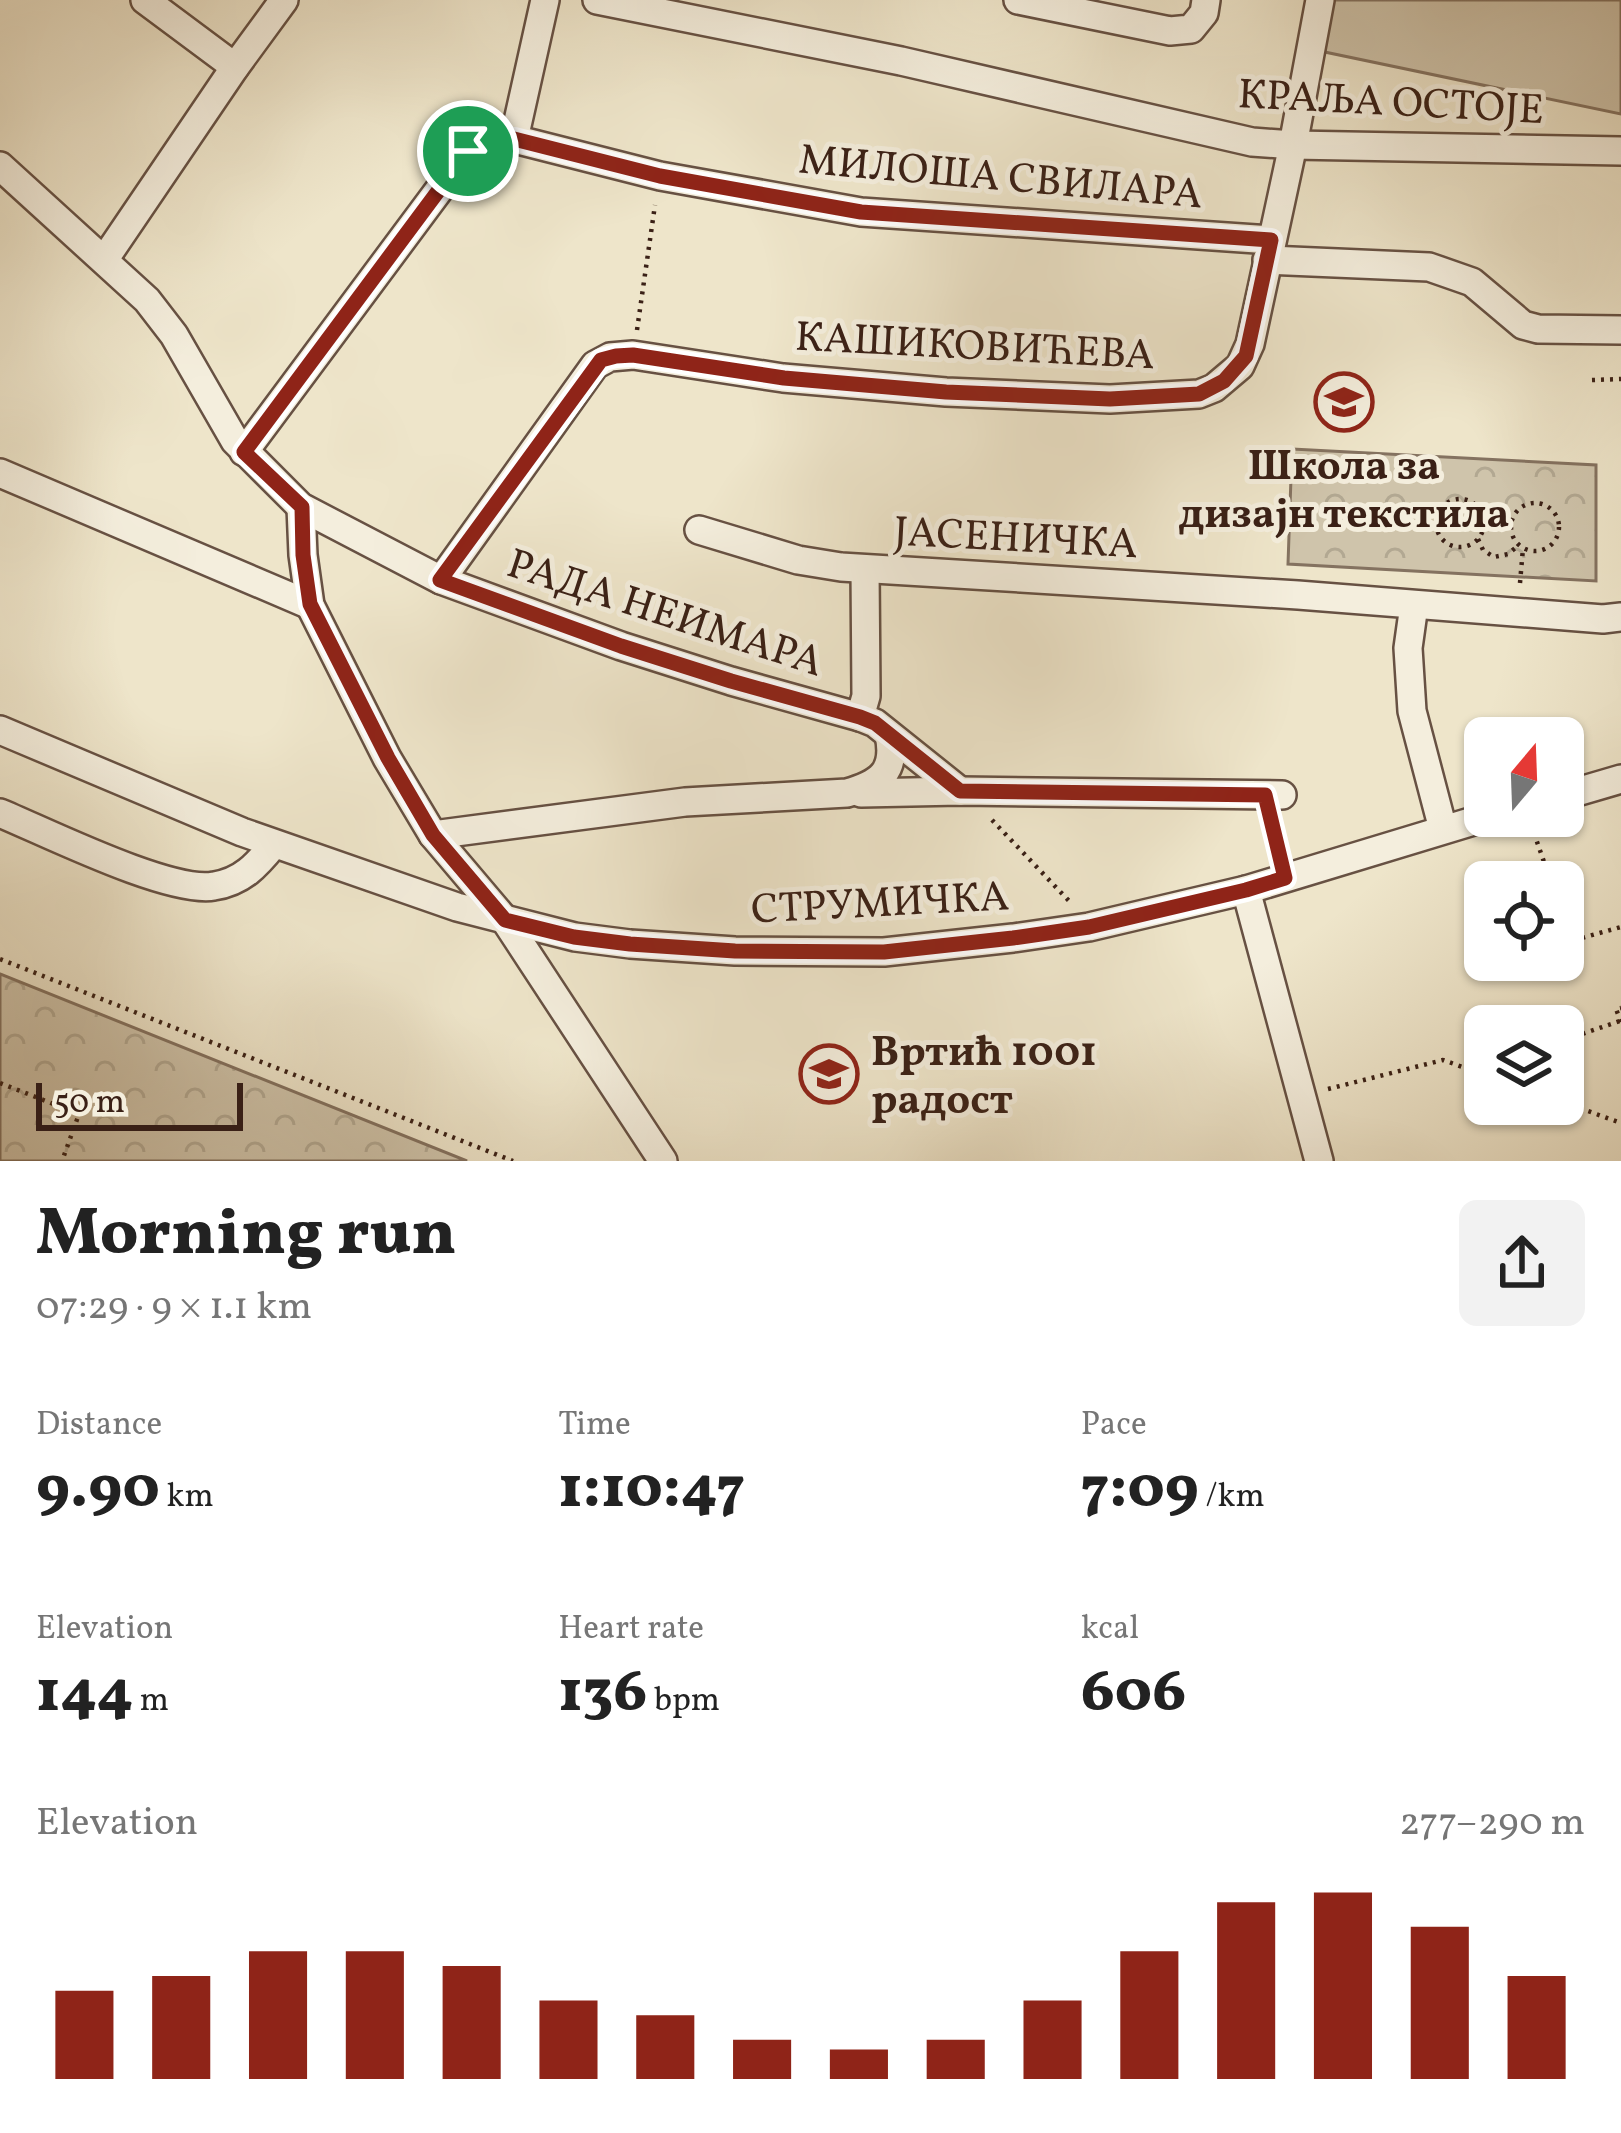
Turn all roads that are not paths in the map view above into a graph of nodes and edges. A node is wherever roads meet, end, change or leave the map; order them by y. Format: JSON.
{"nodes":[{"id":1,"x":145,"y":0,"type":"edge"},
{"id":2,"x":284,"y":0,"type":"edge"},
{"id":3,"x":545,"y":0,"type":"edge"},
{"id":4,"x":597,"y":0,"type":"edge"},
{"id":5,"x":1018,"y":0,"type":"edge"},
{"id":6,"x":1206,"y":0,"type":"edge"},
{"id":7,"x":1320,"y":0,"type":"edge"},
{"id":8,"x":235,"y":67,"type":"junction"},
{"id":9,"x":514,"y":139,"type":"junction"},
{"id":10,"x":1293,"y":146,"type":"junction"},
{"id":11,"x":1621,"y":151,"type":"edge"},
{"id":12,"x":0,"y":166,"type":"edge"},
{"id":13,"x":1269,"y":250,"type":"junction"},
{"id":14,"x":104,"y":260,"type":"junction"},
{"id":15,"x":1621,"y":330,"type":"edge"},
{"id":16,"x":244,"y":452,"type":"junction"},
{"id":17,"x":0,"y":473,"type":"edge"},
{"id":18,"x":302,"y":507,"type":"junction"},
{"id":19,"x":699,"y":530,"type":"dead end"},
{"id":20,"x":865,"y":569,"type":"junction"},
{"id":21,"x":440,"y":580,"type":"junction"},
{"id":22,"x":310,"y":604,"type":"junction"},
{"id":23,"x":1414,"y":605,"type":"junction"},
{"id":24,"x":1621,"y":617,"type":"edge"},
{"id":25,"x":860,"y":717,"type":"junction"},
{"id":26,"x":0,"y":730,"type":"edge"},
{"id":27,"x":889,"y":735,"type":"junction"},
{"id":28,"x":1621,"y":779,"type":"edge"},
{"id":29,"x":1584,"y":790,"type":"edge"},
{"id":30,"x":960,"y":791,"type":"junction"},
{"id":31,"x":847,"y":793,"type":"junction"},
{"id":32,"x":1274,"y":795,"type":"road end"},
{"id":33,"x":0,"y":813,"type":"edge"},
{"id":34,"x":1464,"y":823,"type":"edge"},
{"id":35,"x":1443,"y":829,"type":"junction"},
{"id":36,"x":433,"y":835,"type":"junction"},
{"id":37,"x":274,"y":844,"type":"junction"},
{"id":38,"x":1246,"y":890,"type":"junction"},
{"id":39,"x":505,"y":920,"type":"junction"},
{"id":40,"x":662,"y":1161,"type":"edge"},
{"id":41,"x":1319,"y":1161,"type":"edge"}],
"edges":[{"from":1,"to":8,"type":"street"},
{"from":2,"to":8,"type":"street"},
{"from":3,"to":9,"type":"street"},
{"from":4,"to":10,"type":"street","name":"КРАЉА ОСТОЈЕ"},
{"from":5,"to":6,"type":"street"},
{"from":7,"to":10,"type":"street","name":"КАШИКОВИЋЕВА"},
{"from":8,"to":14,"type":"street"},
{"from":9,"to":13,"type":"street","name":"МИЛОША СВИЛАРА"},
{"from":9,"to":16,"type":"street"},
{"from":10,"to":11,"type":"street","name":"КРАЉА ОСТОЈЕ"},
{"from":10,"to":13,"type":"street","name":"КАШИКОВИЋЕВА"},
{"from":12,"to":14,"type":"street","name":"РАДА НЕИМАРА"},
{"from":13,"to":15,"type":"street"},
{"from":13,"to":21,"type":"street","name":"КАШИКОВИЋЕВА"},
{"from":14,"to":16,"type":"street","name":"РАДА НЕИМАРА"},
{"from":16,"to":18,"type":"street","name":"РАДА НЕИМАРА"},
{"from":17,"to":22,"type":"street"},
{"from":18,"to":21,"type":"street","name":"РАДА НЕИМАРА"},
{"from":18,"to":22,"type":"street"},
{"from":19,"to":20,"type":"street","name":"ЈАСЕНИЧКА"},
{"from":20,"to":23,"type":"street","name":"ЈАСЕНИЧКА"},
{"from":20,"to":25,"type":"street"},
{"from":21,"to":25,"type":"street","name":"РАДА НЕИМАРА"},
{"from":22,"to":36,"type":"street"},
{"from":23,"to":24,"type":"street","name":"ЈАСЕНИЧКА"},
{"from":23,"to":35,"type":"street"},
{"from":25,"to":27,"type":"street","name":"РАДА НЕИМАРА"},
{"from":26,"to":37,"type":"street","name":"СТРУМИЧКА"},
{"from":27,"to":30,"type":"street","name":"РАДА НЕИМАРА"},
{"from":27,"to":31,"type":"street"},
{"from":28,"to":29,"type":"street"},
{"from":30,"to":31,"type":"street"},
{"from":30,"to":32,"type":"street"},
{"from":31,"to":36,"type":"street"},
{"from":33,"to":37,"type":"street"},
{"from":34,"to":35,"type":"street","name":"СТРУМИЧКА"},
{"from":35,"to":38,"type":"street","name":"СТРУМИЧКА"},
{"from":36,"to":39,"type":"street"},
{"from":37,"to":39,"type":"street","name":"СТРУМИЧКА"},
{"from":38,"to":39,"type":"street","name":"СТРУМИЧКА"},
{"from":38,"to":41,"type":"street"},
{"from":39,"to":40,"type":"street"}]}
